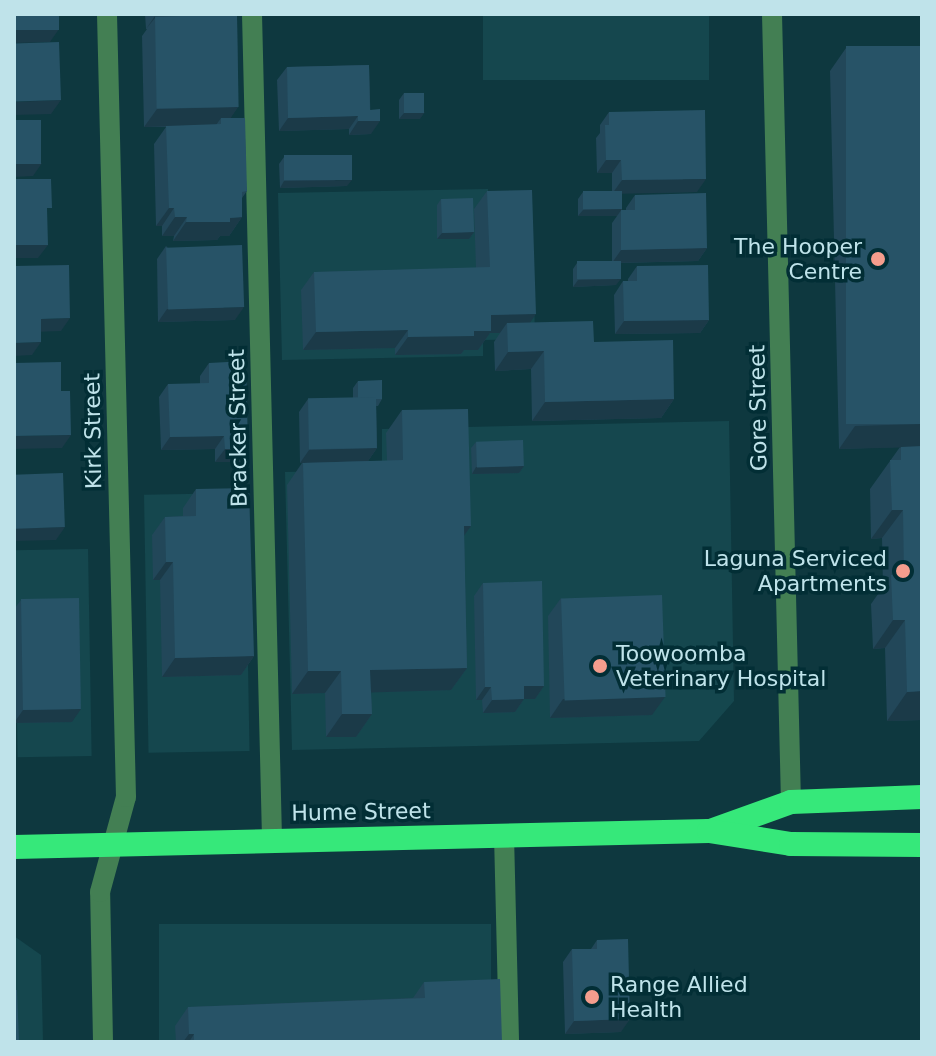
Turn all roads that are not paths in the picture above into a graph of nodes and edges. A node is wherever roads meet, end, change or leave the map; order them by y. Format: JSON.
{"nodes":[{"id":1,"x":107,"y":14,"type":"edge"},
{"id":2,"x":252,"y":14,"type":"edge"},
{"id":3,"x":772,"y":14,"type":"edge"},
{"id":4,"x":922,"y":797,"type":"edge"},
{"id":5,"x":791,"y":802,"type":"junction"},
{"id":6,"x":709,"y":831,"type":"junction"},
{"id":7,"x":504,"y":835,"type":"junction"},
{"id":8,"x":272,"y":840,"type":"junction"},
{"id":9,"x":112,"y":845,"type":"junction"},
{"id":10,"x":922,"y":845,"type":"edge"},
{"id":11,"x":14,"y":847,"type":"edge"},
{"id":12,"x":103,"y":1042,"type":"edge"},
{"id":13,"x":509,"y":1042,"type":"edge"}],
"edges":[{"from":1,"to":9,"type":"street","name":"Kirk Street"},
{"from":2,"to":8,"type":"street","name":"Bracker Street"},
{"from":3,"to":5,"type":"street","name":"Gore Street"},
{"from":4,"to":5,"type":"highway","name":"Hume Street"},
{"from":5,"to":6,"type":"highway","name":"Hume Street"},
{"from":6,"to":7,"type":"highway","name":"Hume Street"},
{"from":6,"to":10,"type":"highway","name":"Hume Street"},
{"from":7,"to":8,"type":"highway","name":"Hume Street"},
{"from":7,"to":13,"type":"street"},
{"from":8,"to":9,"type":"highway","name":"Hume Street"},
{"from":9,"to":11,"type":"highway","name":"Hume Street"},
{"from":9,"to":12,"type":"street","name":"Kirk Street"}]}
